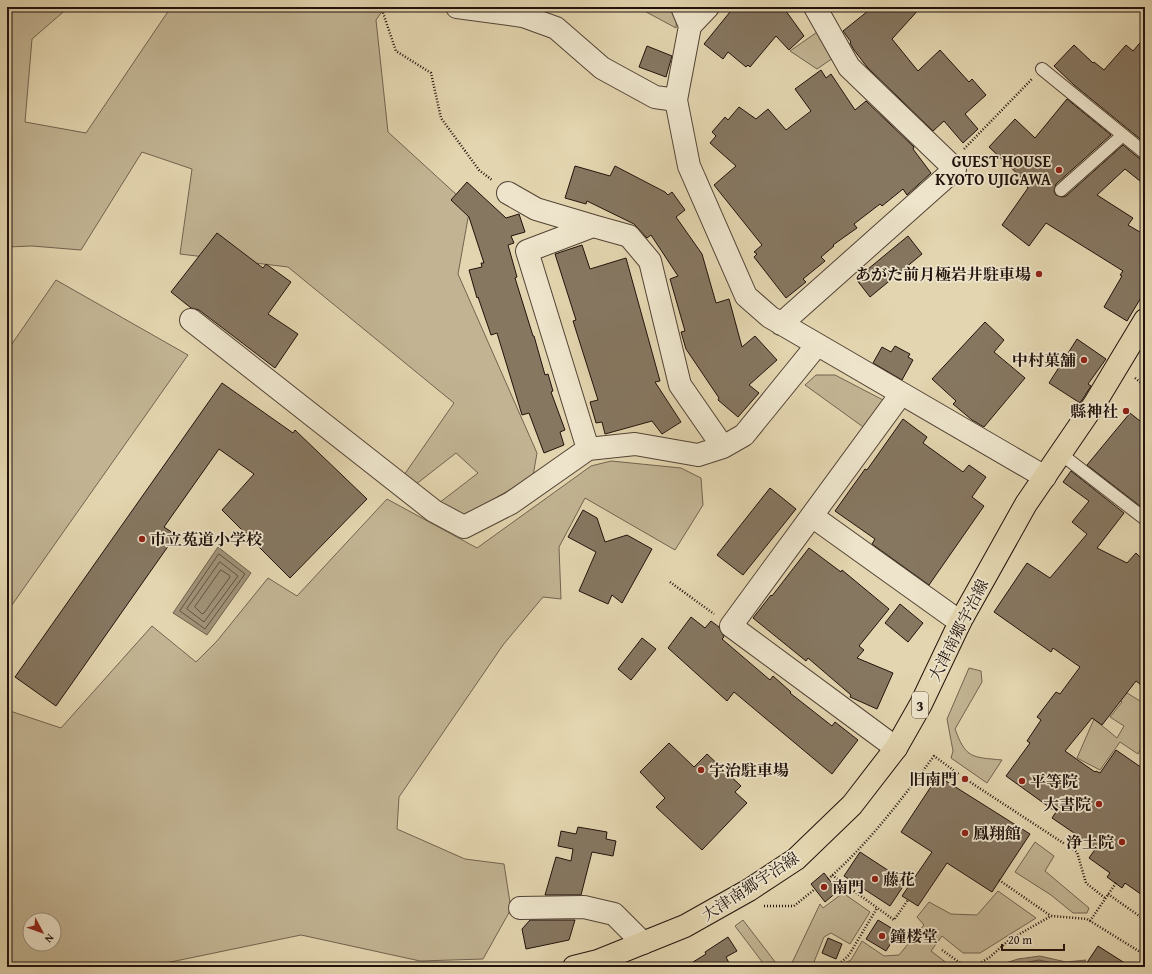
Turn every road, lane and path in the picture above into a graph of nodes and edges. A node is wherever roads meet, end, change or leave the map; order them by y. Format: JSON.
{"nodes":[{"id":1,"x":381,"y":7,"type":"edge"},
{"id":2,"x":457,"y":7,"type":"edge"},
{"id":3,"x":708,"y":7,"type":"edge"},
{"id":4,"x":815,"y":7,"type":"edge"},
{"id":5,"x":686,"y":16,"type":"edge"},
{"id":6,"x":1042,"y":69,"type":"joint"},
{"id":7,"x":676,"y":100,"type":"junction"},
{"id":8,"x":1123,"y":135,"type":"junction"},
{"id":9,"x":1145,"y":153,"type":"edge"},
{"id":10,"x":950,"y":164,"type":"junction"},
{"id":11,"x":1061,"y":190,"type":"dead end"},
{"id":12,"x":508,"y":193,"type":"joint"},
{"id":13,"x":593,"y":226,"type":"junction"},
{"id":14,"x":191,"y":320,"type":"dead end"},
{"id":15,"x":1145,"y":320,"type":"edge"},
{"id":16,"x":781,"y":324,"type":"junction"},
{"id":17,"x":817,"y":344,"type":"junction"},
{"id":18,"x":901,"y":394,"type":"junction"},
{"id":19,"x":723,"y":447,"type":"junction"},
{"id":20,"x":588,"y":449,"type":"junction"},
{"id":21,"x":1061,"y":454,"type":"junction"},
{"id":22,"x":1045,"y":477,"type":"junction"},
{"id":23,"x":812,"y":516,"type":"junction"},
{"id":24,"x":1145,"y":519,"type":"edge"},
{"id":25,"x":670,"y":582,"type":"dead end"},
{"id":26,"x":960,"y":622,"type":"junction"},
{"id":27,"x":731,"y":626,"type":"junction"},
{"id":28,"x":896,"y":748,"type":"junction"},
{"id":29,"x":960,"y":775,"type":"dead end"},
{"id":30,"x":970,"y":782,"type":"dead end"},
{"id":31,"x":832,"y":875,"type":"junction"},
{"id":32,"x":828,"y":879,"type":"dead end"},
{"id":33,"x":999,"y":880,"type":"dead end"},
{"id":34,"x":1116,"y":883,"type":"dead end"},
{"id":35,"x":815,"y":889,"type":"dead end"},
{"id":36,"x":750,"y":890,"type":"junction"},
{"id":37,"x":1108,"y":894,"type":"junction"},
{"id":38,"x":1105,"y":898,"type":"junction"},
{"id":39,"x":908,"y":900,"type":"dead end"},
{"id":40,"x":520,"y":908,"type":"dead end"},
{"id":41,"x":877,"y":908,"type":"junction"},
{"id":42,"x":1051,"y":916,"type":"junction"},
{"id":43,"x":1145,"y":920,"type":"edge"},
{"id":44,"x":1090,"y":921,"type":"junction"},
{"id":45,"x":642,"y":944,"type":"junction"},
{"id":46,"x":942,"y":950,"type":"dead end"},
{"id":47,"x":1145,"y":955,"type":"edge"},
{"id":48,"x":598,"y":964,"type":"edge"},
{"id":49,"x":574,"y":967,"type":"edge"},
{"id":50,"x":839,"y":967,"type":"edge"},
{"id":51,"x":966,"y":967,"type":"edge"},
{"id":52,"x":974,"y":967,"type":"edge"}],
"edges":[{"from":1,"to":12,"type":"path"},
{"from":2,"to":7,"type":"street"},
{"from":3,"to":5,"type":"street"},
{"from":4,"to":10,"type":"street"},
{"from":5,"to":7,"type":"street"},
{"from":6,"to":8,"type":"lane"},
{"from":6,"to":10,"type":"path"},
{"from":7,"to":16,"type":"street"},
{"from":8,"to":9,"type":"lane"},
{"from":8,"to":11,"type":"lane"},
{"from":10,"to":16,"type":"street"},
{"from":12,"to":13,"type":"street"},
{"from":13,"to":19,"type":"street"},
{"from":13,"to":20,"type":"street"},
{"from":14,"to":20,"type":"street"},
{"from":15,"to":21,"type":"main road","name":"大津南郷宇治線","number":"3"},
{"from":16,"to":17,"type":"street"},
{"from":17,"to":18,"type":"street"},
{"from":17,"to":19,"type":"street"},
{"from":18,"to":22,"type":"street"},
{"from":18,"to":23,"type":"street"},
{"from":19,"to":20,"type":"street"},
{"from":21,"to":22,"type":"main road","name":"大津南郷宇治線","number":"3"},
{"from":21,"to":24,"type":"lane"},
{"from":22,"to":26,"type":"main road","name":"大津南郷宇治線","number":"3"},
{"from":23,"to":26,"type":"street"},
{"from":23,"to":27,"type":"street"},
{"from":25,"to":27,"type":"path"},
{"from":26,"to":28,"type":"main road","name":"大津南郷宇治線","number":"3"},
{"from":27,"to":28,"type":"street"},
{"from":28,"to":36,"type":"main road","name":"大津南郷宇治線","number":"3"},
{"from":29,"to":31,"type":"path"},
{"from":30,"to":38,"type":"path"},
{"from":31,"to":32,"type":"path"},
{"from":31,"to":41,"type":"path"},
{"from":33,"to":42,"type":"path"},
{"from":34,"to":37,"type":"path"},
{"from":35,"to":36,"type":"path"},
{"from":36,"to":45,"type":"main road","name":"大津南郷宇治線","number":"3"},
{"from":37,"to":38,"type":"path"},
{"from":37,"to":43,"type":"path"},
{"from":38,"to":44,"type":"path"},
{"from":39,"to":41,"type":"path"},
{"from":40,"to":45,"type":"street"},
{"from":41,"to":50,"type":"path"},
{"from":42,"to":44,"type":"path"},
{"from":42,"to":52,"type":"path"},
{"from":44,"to":47,"type":"path"},
{"from":45,"to":48,"type":"main road","name":"大津南郷宇治線","number":"3"},
{"from":46,"to":51,"type":"path"},
{"from":48,"to":49,"type":"main road","name":"大津南郷宇治線","number":"3"}]}
